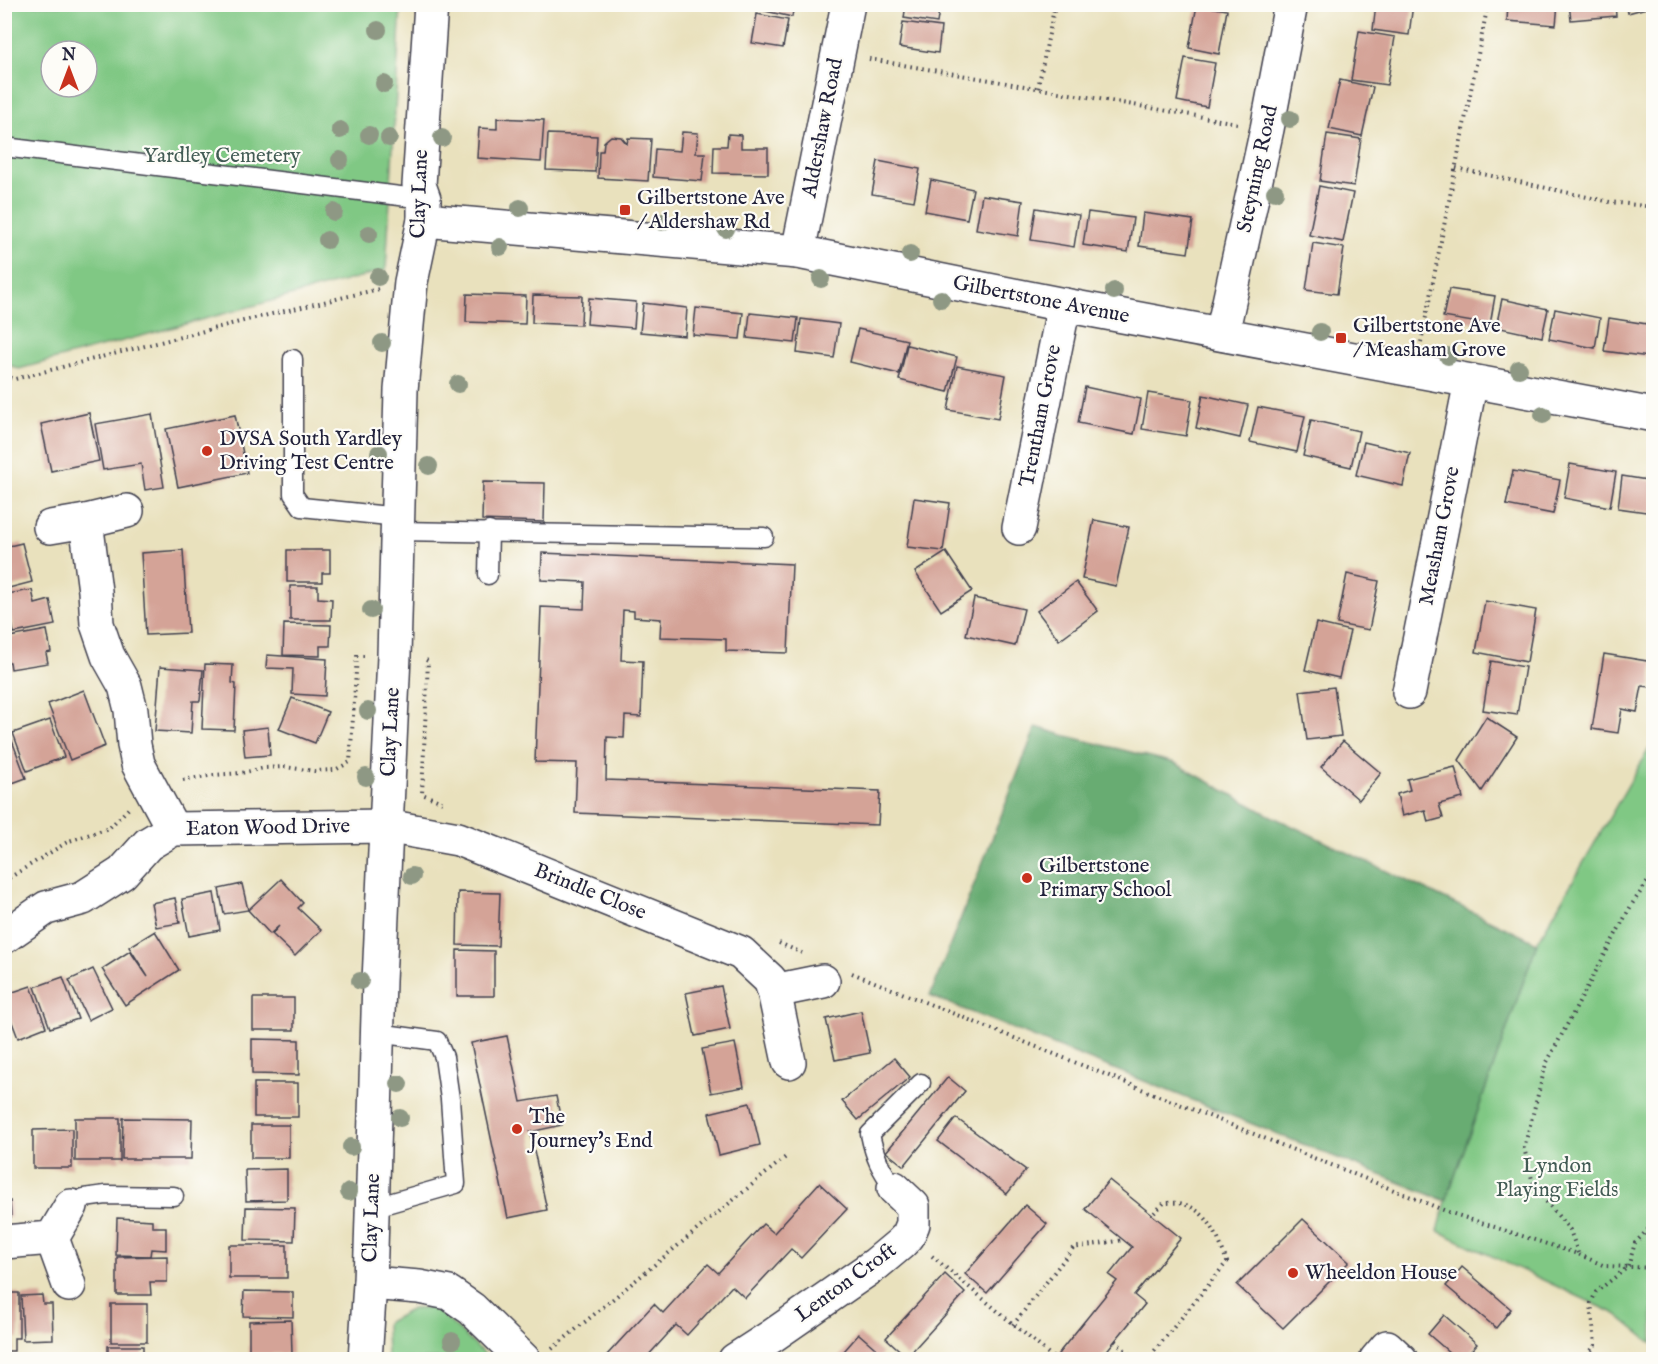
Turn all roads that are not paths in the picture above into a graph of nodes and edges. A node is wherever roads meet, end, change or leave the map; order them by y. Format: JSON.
{"nodes":[{"id":1,"x":431,"y":4,"type":"edge"},
{"id":2,"x":848,"y":4,"type":"edge"},
{"id":3,"x":1292,"y":4,"type":"edge"},
{"id":4,"x":4,"y":147,"type":"edge"},
{"id":5,"x":424,"y":210,"type":"junction"},
{"id":6,"x":798,"y":252,"type":"junction"},
{"id":7,"x":1064,"y":305,"type":"junction"},
{"id":8,"x":1222,"y":334,"type":"junction"},
{"id":9,"x":293,"y":359,"type":"dead end"},
{"id":10,"x":1471,"y":381,"type":"junction"},
{"id":11,"x":1653,"y":415,"type":"edge"},
{"id":12,"x":127,"y":512,"type":"dead end"},
{"id":13,"x":86,"y":521,"type":"junction"},
{"id":14,"x":397,"y":524,"type":"junction"},
{"id":15,"x":50,"y":527,"type":"dead end"},
{"id":16,"x":1019,"y":528,"type":"dead end"},
{"id":17,"x":489,"y":531,"type":"junction"},
{"id":18,"x":764,"y":537,"type":"dead end"},
{"id":19,"x":488,"y":575,"type":"dead end"},
{"id":20,"x":1409,"y":692,"type":"dead end"},
{"id":21,"x":386,"y":826,"type":"junction"},
{"id":22,"x":173,"y":829,"type":"junction"},
{"id":23,"x":4,"y":937,"type":"edge"},
{"id":24,"x":815,"y":968,"type":"road end"},
{"id":25,"x":774,"y":991,"type":"junction"},
{"id":26,"x":377,"y":1033,"type":"junction"},
{"id":27,"x":789,"y":1062,"type":"dead end"},
{"id":28,"x":921,"y":1083,"type":"dead end"},
{"id":29,"x":894,"y":1188,"type":"joint"},
{"id":30,"x":174,"y":1196,"type":"dead end"},
{"id":31,"x":71,"y":1206,"type":"joint"},
{"id":32,"x":372,"y":1208,"type":"junction"},
{"id":33,"x":52,"y":1238,"type":"junction"},
{"id":34,"x":4,"y":1242,"type":"edge"},
{"id":35,"x":370,"y":1283,"type":"junction"},
{"id":36,"x":69,"y":1285,"type":"dead end"},
{"id":37,"x":536,"y":1356,"type":"edge"},
{"id":38,"x":365,"y":1359,"type":"edge"},
{"id":39,"x":735,"y":1359,"type":"edge"},
{"id":40,"x":1376,"y":1359,"type":"edge"},
{"id":41,"x":1401,"y":1359,"type":"edge"}],
"edges":[{"from":1,"to":5,"type":"street","name":"Clay Lane"},
{"from":2,"to":6,"type":"street","name":"Aldershaw Road"},
{"from":3,"to":8,"type":"street","name":"Steyning Road"},
{"from":4,"to":5,"type":"lane"},
{"from":5,"to":6,"type":"street","name":"Gilbertstone Avenue"},
{"from":5,"to":14,"type":"street","name":"Clay Lane"},
{"from":6,"to":7,"type":"street","name":"Gilbertstone Avenue"},
{"from":7,"to":8,"type":"street","name":"Gilbertstone Avenue"},
{"from":7,"to":16,"type":"street","name":"Trentham Grove"},
{"from":8,"to":10,"type":"street","name":"Gilbertstone Avenue"},
{"from":9,"to":14,"type":"lane"},
{"from":10,"to":11,"type":"street","name":"Gilbertstone Avenue"},
{"from":10,"to":20,"type":"street","name":"Measham Grove"},
{"from":12,"to":13,"type":"street"},
{"from":13,"to":15,"type":"street"},
{"from":13,"to":22,"type":"street"},
{"from":14,"to":17,"type":"lane"},
{"from":14,"to":21,"type":"street","name":"Clay Lane"},
{"from":17,"to":18,"type":"lane"},
{"from":17,"to":19,"type":"lane"},
{"from":21,"to":22,"type":"street","name":"Eaton Wood Drive"},
{"from":21,"to":25,"type":"street","name":"Brindle Close"},
{"from":21,"to":26,"type":"street","name":"Clay Lane"},
{"from":22,"to":23,"type":"street","name":"Eaton Wood Drive"},
{"from":24,"to":25,"type":"street"},
{"from":25,"to":27,"type":"street","name":"Brindle Close"},
{"from":26,"to":32,"type":"street","name":"Clay Lane"},
{"from":26,"to":32,"type":"lane"},
{"from":28,"to":29,"type":"lane"},
{"from":29,"to":39,"type":"street","name":"Lenton Croft"},
{"from":30,"to":31,"type":"lane"},
{"from":31,"to":33,"type":"street"},
{"from":32,"to":35,"type":"street","name":"Clay Lane"},
{"from":33,"to":34,"type":"street"},
{"from":33,"to":36,"type":"street"},
{"from":35,"to":37,"type":"street","name":"Clay Lane"},
{"from":35,"to":38,"type":"street"},
{"from":40,"to":41,"type":"street"}]}
